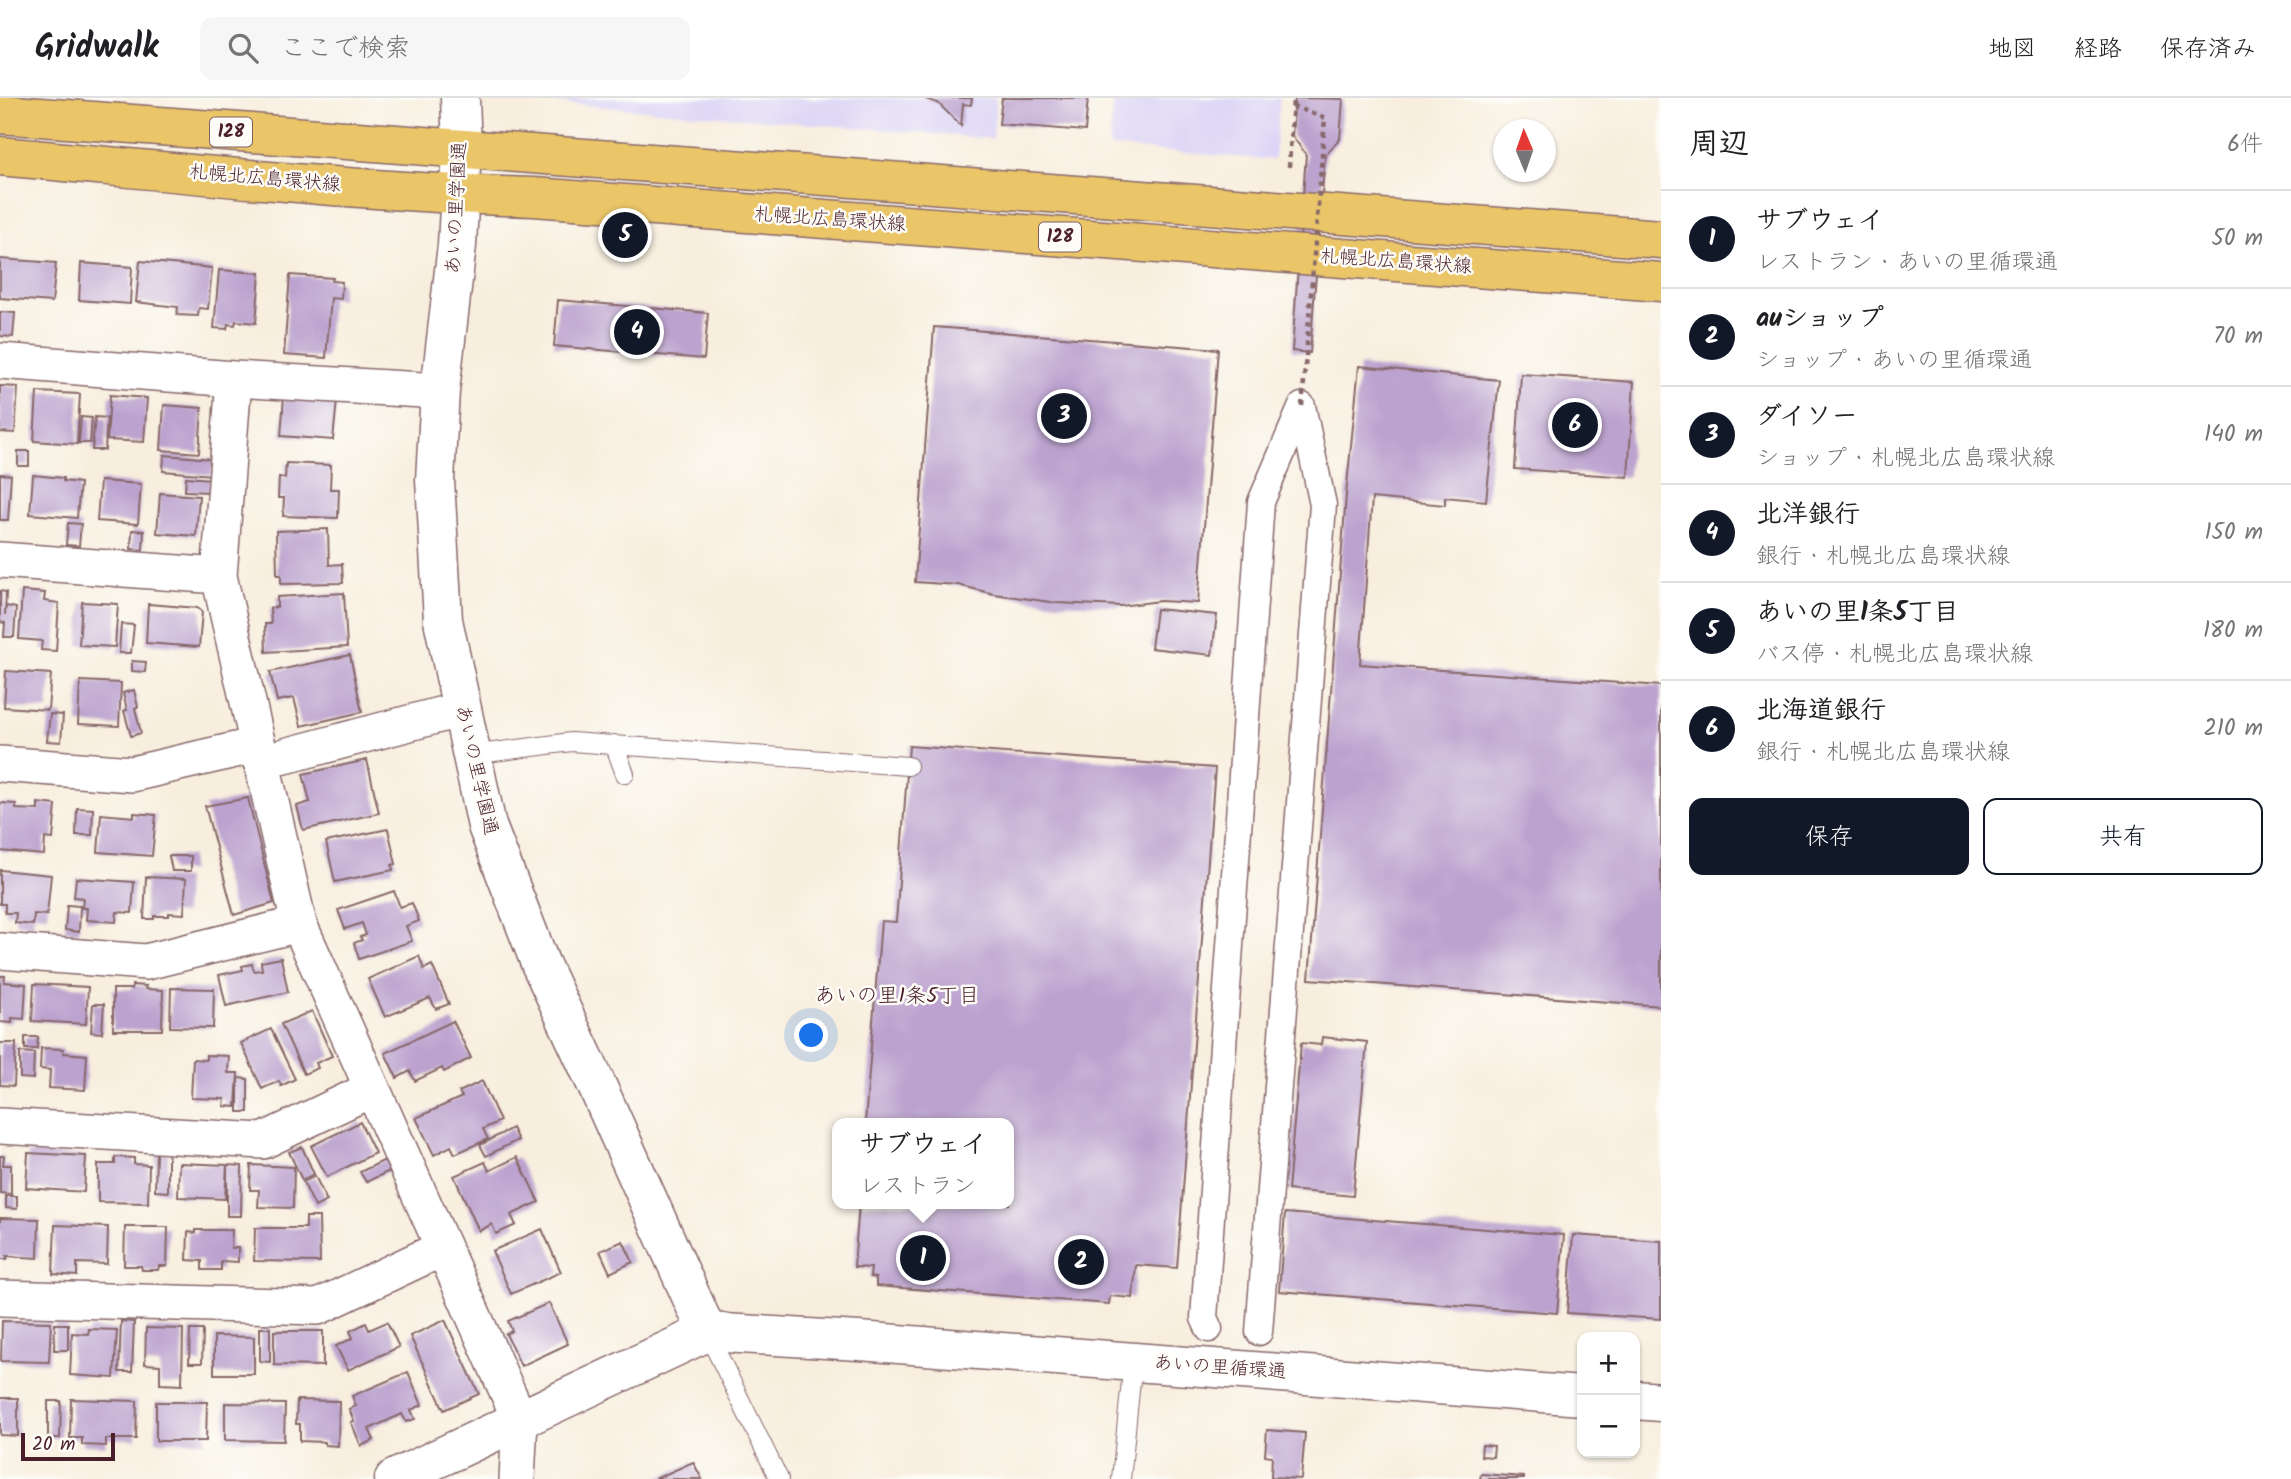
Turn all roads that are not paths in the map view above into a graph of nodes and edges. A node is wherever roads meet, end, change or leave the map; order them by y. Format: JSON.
{"nodes":[{"id":1,"x":460,"y":98,"type":"edge"},
{"id":2,"x":0,"y":114,"type":"edge"},
{"id":3,"x":462,"y":149,"type":"junction"},
{"id":4,"x":0,"y":156,"type":"edge"},
{"id":5,"x":458,"y":195,"type":"junction"},
{"id":6,"x":1661,"y":239,"type":"edge"},
{"id":7,"x":1661,"y":282,"type":"edge"},
{"id":8,"x":0,"y":361,"type":"edge"},
{"id":9,"x":234,"y":379,"type":"junction"},
{"id":10,"x":440,"y":391,"type":"junction"},
{"id":11,"x":0,"y":560,"type":"edge"},
{"id":12,"x":219,"y":576,"type":"junction"},
{"id":13,"x":461,"y":709,"type":"junction"},
{"id":14,"x":614,"y":744,"type":"junction"},
{"id":15,"x":271,"y":751,"type":"junction"},
{"id":16,"x":471,"y":755,"type":"junction"},
{"id":17,"x":0,"y":764,"type":"edge"},
{"id":18,"x":908,"y":766,"type":"dead end"},
{"id":19,"x":625,"y":774,"type":"dead end"},
{"id":20,"x":299,"y":924,"type":"junction"},
{"id":21,"x":0,"y":951,"type":"edge"},
{"id":22,"x":372,"y":1089,"type":"junction"},
{"id":23,"x":0,"y":1126,"type":"edge"},
{"id":24,"x":443,"y":1248,"type":"junction"},
{"id":25,"x":0,"y":1298,"type":"edge"},
{"id":26,"x":1209,"y":1329,"type":"dead end"},
{"id":27,"x":707,"y":1332,"type":"junction"},
{"id":28,"x":1259,"y":1332,"type":"dead end"},
{"id":29,"x":1133,"y":1361,"type":"junction"},
{"id":30,"x":1577,"y":1396,"type":"edge"},
{"id":31,"x":1640,"y":1400,"type":"edge"},
{"id":32,"x":1661,"y":1402,"type":"edge"},
{"id":33,"x":520,"y":1420,"type":"junction"},
{"id":34,"x":394,"y":1479,"type":"edge"},
{"id":35,"x":517,"y":1479,"type":"edge"},
{"id":36,"x":779,"y":1479,"type":"edge"},
{"id":37,"x":1121,"y":1479,"type":"edge"}],
"edges":[{"from":1,"to":3,"type":"street","name":"あいの里学園通"},
{"from":2,"to":3,"type":"main road","number":"128"},
{"from":3,"to":5,"type":"street","name":"あいの里学園通"},
{"from":3,"to":6,"type":"main road","number":"128"},
{"from":4,"to":5,"type":"main road","name":"札幌北広島環状線","number":"128"},
{"from":5,"to":7,"type":"main road","name":"札幌北広島環状線","number":"128"},
{"from":5,"to":10,"type":"street","name":"あいの里学園通"},
{"from":8,"to":9,"type":"street"},
{"from":9,"to":10,"type":"street"},
{"from":9,"to":12,"type":"street"},
{"from":10,"to":13,"type":"street","name":"あいの里学園通"},
{"from":11,"to":12,"type":"street"},
{"from":12,"to":15,"type":"street"},
{"from":13,"to":15,"type":"street"},
{"from":13,"to":16,"type":"street","name":"あいの里学園通"},
{"from":14,"to":16,"type":"lane"},
{"from":14,"to":18,"type":"lane"},
{"from":14,"to":19,"type":"lane"},
{"from":15,"to":17,"type":"street"},
{"from":15,"to":20,"type":"street"},
{"from":16,"to":27,"type":"street","name":"あいの里学園通"},
{"from":20,"to":21,"type":"street"},
{"from":20,"to":22,"type":"street"},
{"from":22,"to":23,"type":"street"},
{"from":22,"to":24,"type":"street"},
{"from":24,"to":25,"type":"street"},
{"from":24,"to":33,"type":"street"},
{"from":26,"to":28,"type":"street"},
{"from":27,"to":29,"type":"street","name":"あいの里循環通"},
{"from":27,"to":33,"type":"street"},
{"from":27,"to":36,"type":"lane"},
{"from":29,"to":30,"type":"street","name":"あいの里循環通"},
{"from":29,"to":37,"type":"lane"},
{"from":31,"to":32,"type":"street"},
{"from":33,"to":34,"type":"street"},
{"from":33,"to":35,"type":"street"}]}
